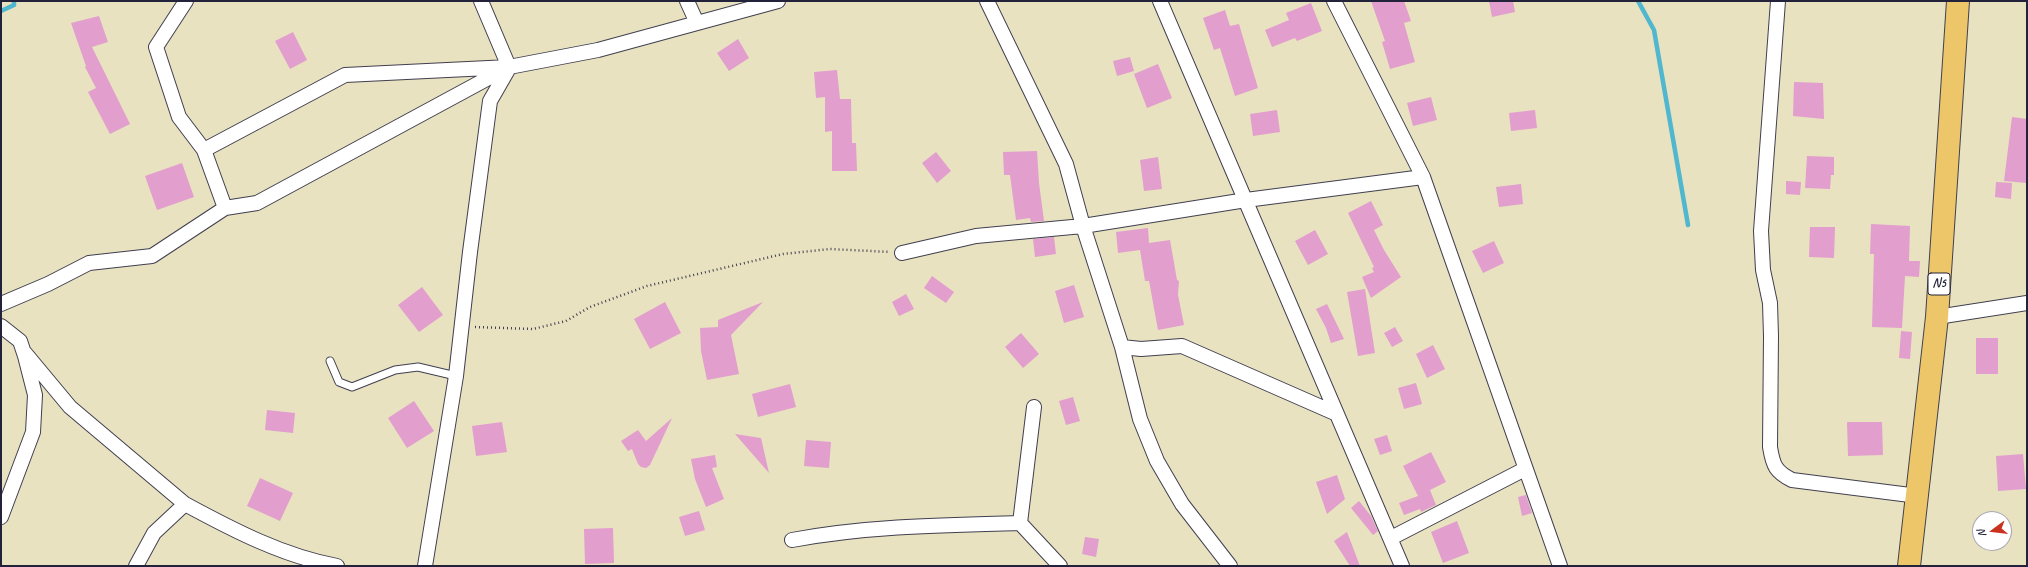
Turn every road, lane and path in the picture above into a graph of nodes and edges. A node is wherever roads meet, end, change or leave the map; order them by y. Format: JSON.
{"nodes":[{"id":1,"x":186,"y":1,"type":"edge"},
{"id":2,"x":481,"y":1,"type":"edge"},
{"id":3,"x":686,"y":1,"type":"edge"},
{"id":4,"x":778,"y":1,"type":"edge"},
{"id":5,"x":987,"y":1,"type":"edge"},
{"id":6,"x":1160,"y":1,"type":"edge"},
{"id":7,"x":1334,"y":1,"type":"edge"},
{"id":8,"x":1778,"y":1,"type":"edge"},
{"id":9,"x":1958,"y":1,"type":"edge"},
{"id":10,"x":696,"y":23,"type":"junction"},
{"id":11,"x":509,"y":67,"type":"junction"},
{"id":12,"x":204,"y":150,"type":"junction"},
{"id":13,"x":1423,"y":178,"type":"junction"},
{"id":14,"x":1246,"y":200,"type":"junction"},
{"id":15,"x":225,"y":208,"type":"junction"},
{"id":16,"x":1083,"y":226,"type":"junction"},
{"id":17,"x":902,"y":253,"type":"joint"},
{"id":18,"x":2027,"y":303,"type":"edge"},
{"id":19,"x":1,"y":304,"type":"edge"},
{"id":20,"x":1937,"y":317,"type":"junction"},
{"id":21,"x":1,"y":326,"type":"edge"},
{"id":22,"x":462,"y":327,"type":"junction"},
{"id":23,"x":1122,"y":347,"type":"junction"},
{"id":24,"x":24,"y":353,"type":"junction"},
{"id":25,"x":330,"y":361,"type":"dead end"},
{"id":26,"x":456,"y":376,"type":"junction"},
{"id":27,"x":1034,"y":407,"type":"dead end"},
{"id":28,"x":1337,"y":414,"type":"junction"},
{"id":29,"x":1525,"y":469,"type":"junction"},
{"id":30,"x":1918,"y":496,"type":"junction"},
{"id":31,"x":185,"y":504,"type":"junction"},
{"id":32,"x":1,"y":517,"type":"edge"},
{"id":33,"x":1020,"y":524,"type":"junction"},
{"id":34,"x":1391,"y":538,"type":"junction"},
{"id":35,"x":792,"y":540,"type":"dead end"},
{"id":36,"x":312,"y":564,"type":"edge"},
{"id":37,"x":1912,"y":564,"type":"edge"},
{"id":38,"x":1401,"y":565,"type":"edge"},
{"id":39,"x":136,"y":566,"type":"edge"},
{"id":40,"x":336,"y":566,"type":"edge"},
{"id":41,"x":426,"y":566,"type":"edge"},
{"id":42,"x":1060,"y":566,"type":"edge"},
{"id":43,"x":1230,"y":566,"type":"edge"},
{"id":44,"x":1560,"y":566,"type":"edge"}],
"edges":[{"from":1,"to":12,"type":"street"},
{"from":2,"to":11,"type":"street"},
{"from":3,"to":10,"type":"street"},
{"from":4,"to":10,"type":"street"},
{"from":5,"to":16,"type":"street"},
{"from":6,"to":14,"type":"street"},
{"from":7,"to":13,"type":"street"},
{"from":8,"to":30,"type":"street"},
{"from":9,"to":20,"type":"highway","number":"N5"},
{"from":10,"to":11,"type":"street"},
{"from":11,"to":12,"type":"street"},
{"from":11,"to":15,"type":"street"},
{"from":11,"to":22,"type":"street"},
{"from":12,"to":15,"type":"street"},
{"from":13,"to":14,"type":"street"},
{"from":13,"to":29,"type":"street"},
{"from":14,"to":16,"type":"street"},
{"from":14,"to":28,"type":"street"},
{"from":15,"to":19,"type":"street"},
{"from":16,"to":17,"type":"street"},
{"from":16,"to":23,"type":"street"},
{"from":17,"to":22,"type":"path"},
{"from":18,"to":20,"type":"street"},
{"from":20,"to":30,"type":"highway","number":"N5"},
{"from":21,"to":24,"type":"street"},
{"from":22,"to":26,"type":"street"},
{"from":23,"to":28,"type":"street"},
{"from":23,"to":43,"type":"street"},
{"from":24,"to":31,"type":"street"},
{"from":24,"to":32,"type":"street"},
{"from":25,"to":26,"type":"lane"},
{"from":26,"to":41,"type":"street"},
{"from":27,"to":33,"type":"street"},
{"from":28,"to":34,"type":"street"},
{"from":29,"to":34,"type":"street"},
{"from":29,"to":44,"type":"street"},
{"from":30,"to":37,"type":"highway","number":"N5"},
{"from":31,"to":36,"type":"street"},
{"from":31,"to":39,"type":"street"},
{"from":33,"to":35,"type":"street"},
{"from":33,"to":42,"type":"street"},
{"from":34,"to":38,"type":"street"},
{"from":36,"to":40,"type":"street"}]}
